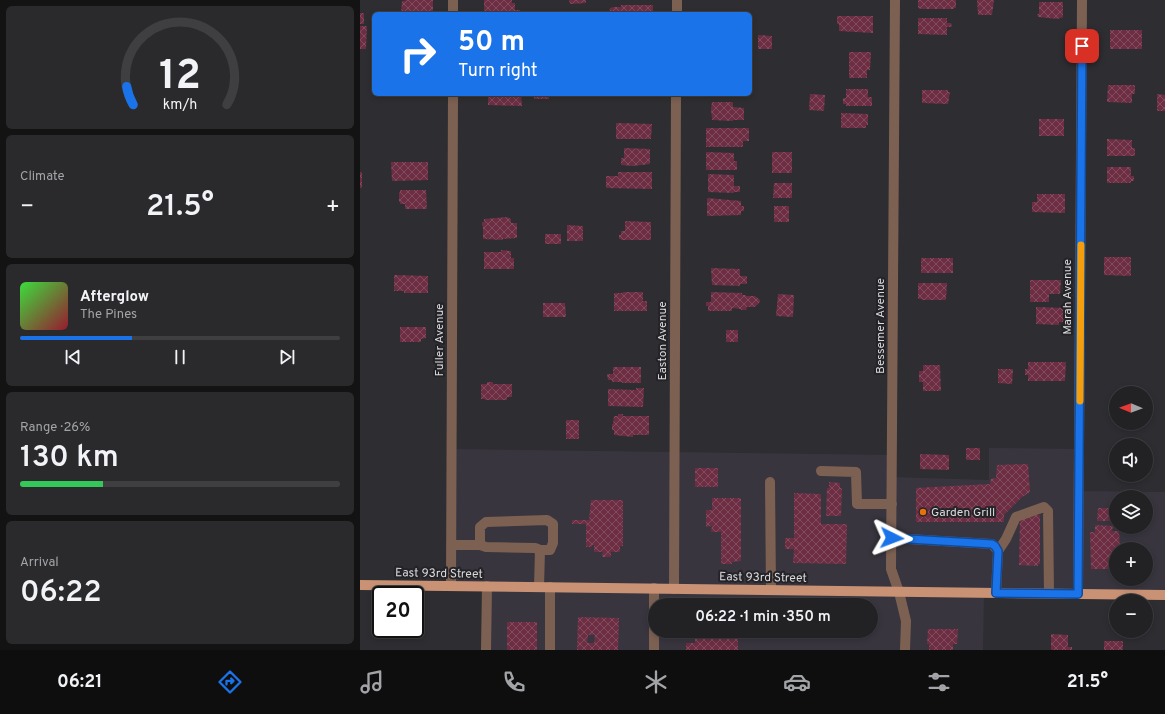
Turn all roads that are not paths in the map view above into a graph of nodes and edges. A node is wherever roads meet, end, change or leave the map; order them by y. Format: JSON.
{"nodes":[{"id":1,"x":453,"y":0,"type":"edge"},
{"id":2,"x":677,"y":0,"type":"edge"},
{"id":3,"x":895,"y":0,"type":"edge"},
{"id":4,"x":1082,"y":0,"type":"edge"},
{"id":5,"x":453,"y":12,"type":"edge"},
{"id":6,"x":676,"y":12,"type":"edge"},
{"id":7,"x":453,"y":96,"type":"edge"},
{"id":8,"x":676,"y":96,"type":"edge"},
{"id":9,"x":820,"y":470,"type":"dead end"},
{"id":10,"x":770,"y":482,"type":"dead end"},
{"id":11,"x":892,"y":504,"type":"junction"},
{"id":12,"x":892,"y":538,"type":"junction"},
{"id":13,"x":451,"y":545,"type":"junction"},
{"id":14,"x":480,"y":545,"type":"junction"},
{"id":15,"x":540,"y":550,"type":"junction"},
{"id":16,"x":998,"y":551,"type":"junction"},
{"id":17,"x":360,"y":585,"type":"edge"},
{"id":18,"x":451,"y":586,"type":"junction"},
{"id":19,"x":487,"y":586,"type":"junction"},
{"id":20,"x":544,"y":587,"type":"junction"},
{"id":21,"x":654,"y":588,"type":"junction"},
{"id":22,"x":674,"y":589,"type":"junction"},
{"id":23,"x":771,"y":590,"type":"junction"},
{"id":24,"x":899,"y":592,"type":"junction"},
{"id":25,"x":996,"y":593,"type":"junction"},
{"id":26,"x":1049,"y":593,"type":"junction"},
{"id":27,"x":1078,"y":594,"type":"junction"},
{"id":28,"x":1165,"y":595,"type":"edge"},
{"id":29,"x":486,"y":650,"type":"edge"},
{"id":30,"x":550,"y":650,"type":"edge"},
{"id":31,"x":654,"y":650,"type":"edge"},
{"id":32,"x":905,"y":650,"type":"edge"}],
"edges":[{"from":1,"to":5,"type":"street"},
{"from":2,"to":6,"type":"street"},
{"from":3,"to":11,"type":"street","name":"Bessemer Avenue"},
{"from":4,"to":27,"type":"street","name":"Marah Avenue"},
{"from":7,"to":13,"type":"street","name":"Fuller Avenue"},
{"from":8,"to":22,"type":"street","name":"Easton Avenue"},
{"from":9,"to":11,"type":"street"},
{"from":10,"to":23,"type":"street"},
{"from":11,"to":12,"type":"street","name":"Bessemer Avenue"},
{"from":12,"to":16,"type":"street"},
{"from":12,"to":24,"type":"street","name":"Bessemer Avenue"},
{"from":13,"to":14,"type":"street"},
{"from":13,"to":18,"type":"street","name":"Fuller Avenue"},
{"from":14,"to":15,"type":"street"},
{"from":14,"to":15,"type":"street"},
{"from":15,"to":20,"type":"street"},
{"from":16,"to":25,"type":"street"},
{"from":16,"to":26,"type":"street"},
{"from":17,"to":18,"type":"main road","name":"East 93rd Street"},
{"from":18,"to":19,"type":"main road","name":"East 93rd Street"},
{"from":19,"to":20,"type":"main road","name":"East 93rd Street"},
{"from":19,"to":29,"type":"street"},
{"from":20,"to":21,"type":"main road","name":"East 93rd Street"},
{"from":20,"to":30,"type":"street"},
{"from":21,"to":22,"type":"main road","name":"East 93rd Street"},
{"from":21,"to":31,"type":"street"},
{"from":22,"to":23,"type":"main road","name":"East 93rd Street"},
{"from":23,"to":24,"type":"main road","name":"East 93rd Street"},
{"from":24,"to":25,"type":"main road","name":"East 93rd Street"},
{"from":24,"to":32,"type":"street","name":"Bessemer Avenue"},
{"from":25,"to":26,"type":"main road","name":"East 93rd Street"},
{"from":26,"to":27,"type":"main road","name":"East 93rd Street"},
{"from":27,"to":28,"type":"main road","name":"East 93rd Street"}]}
